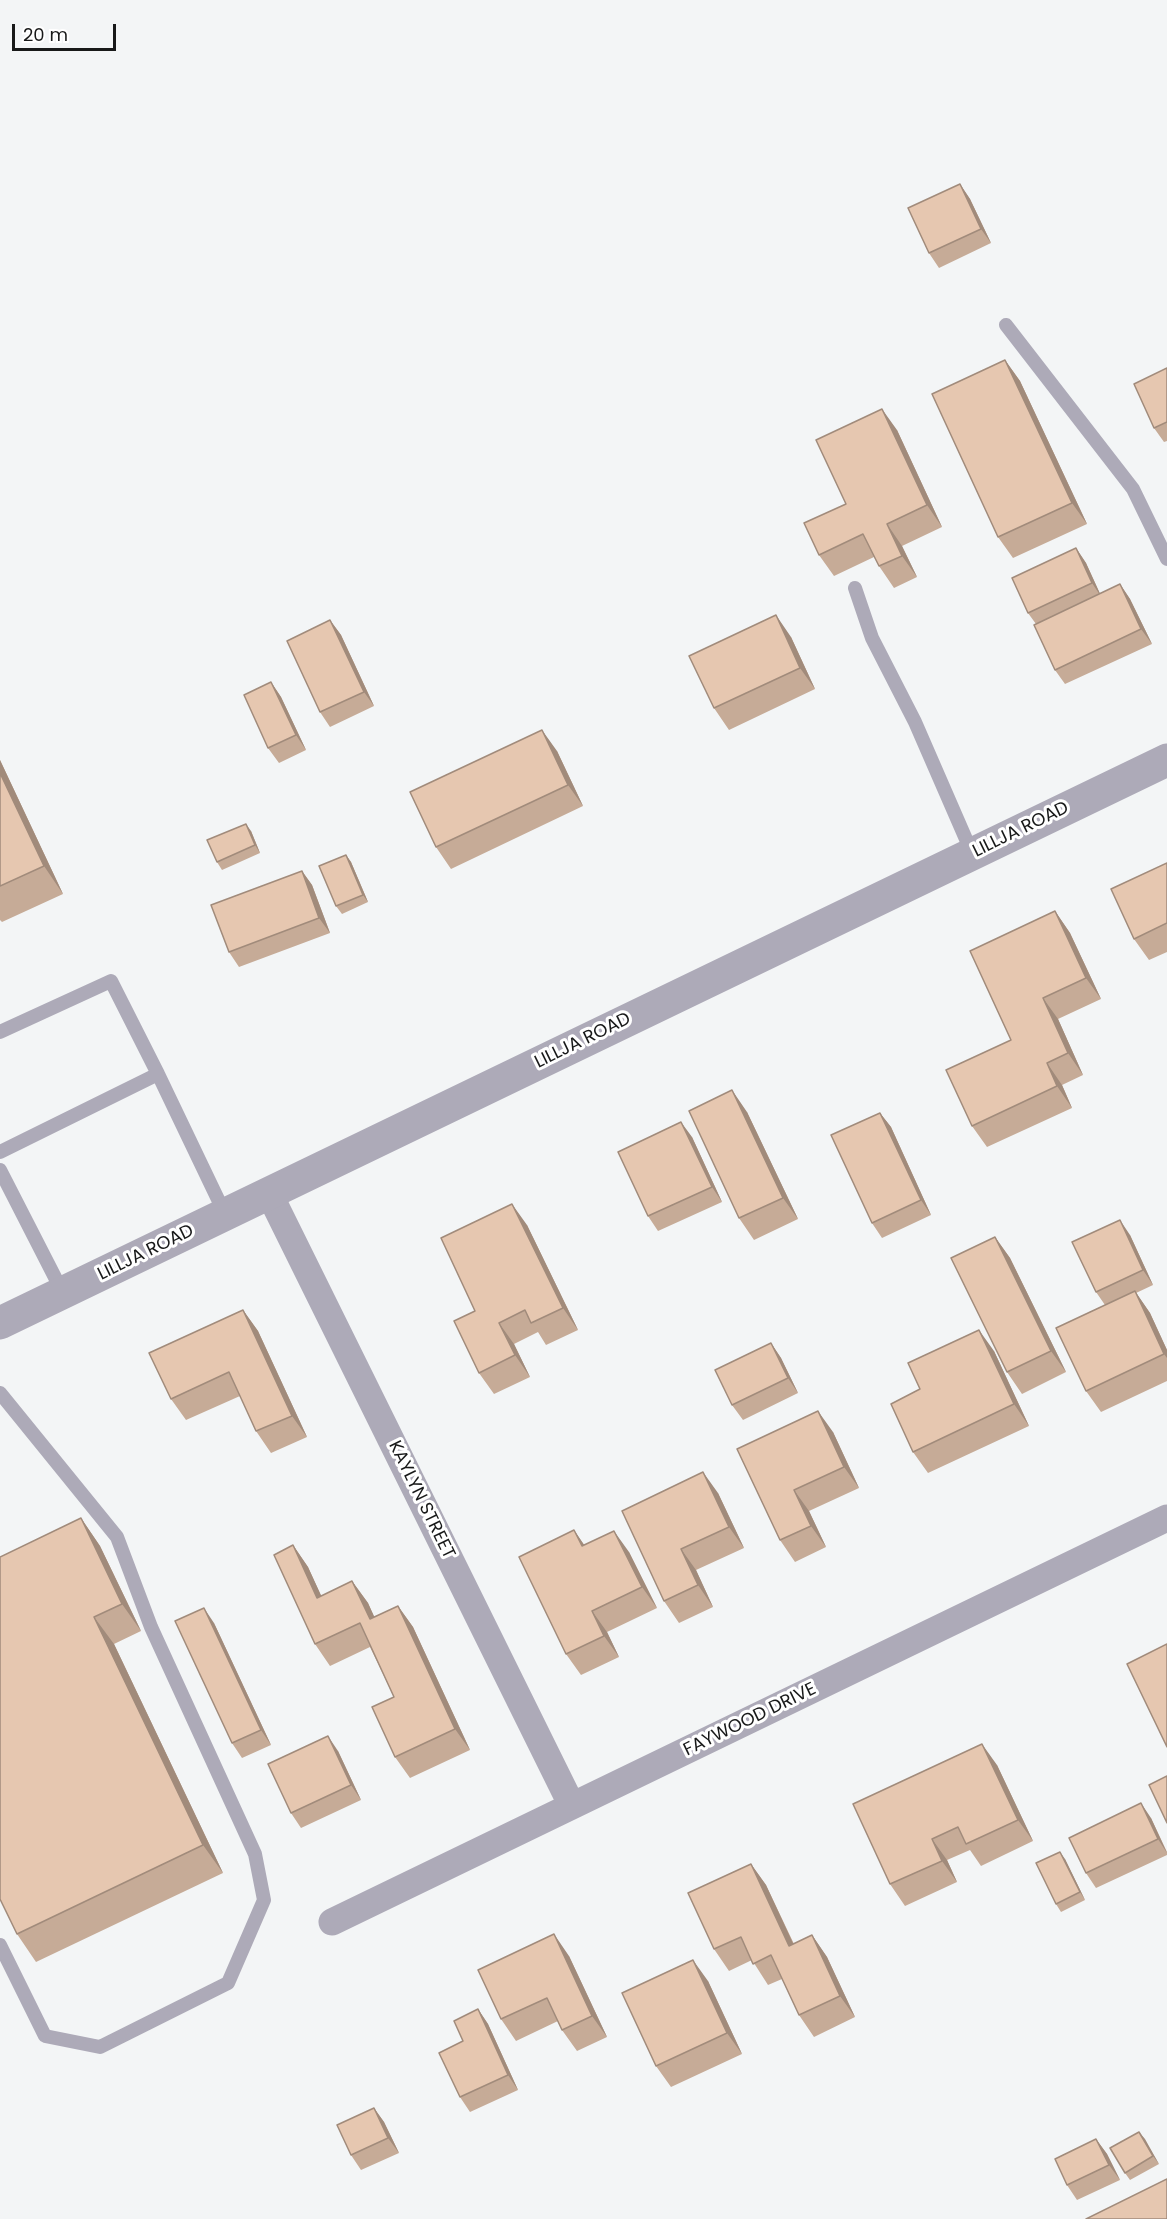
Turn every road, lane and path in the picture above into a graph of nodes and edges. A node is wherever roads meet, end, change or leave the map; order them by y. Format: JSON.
{"nodes":[{"id":1,"x":1006,"y":325,"type":"dead end"},
{"id":2,"x":1167,"y":559,"type":"edge"},
{"id":3,"x":855,"y":588,"type":"dead end"},
{"id":4,"x":1167,"y":760,"type":"edge"},
{"id":5,"x":972,"y":854,"type":"junction"},
{"id":6,"x":0,"y":1032,"type":"edge"},
{"id":7,"x":158,"y":1074,"type":"junction"},
{"id":8,"x":0,"y":1152,"type":"edge"},
{"id":9,"x":0,"y":1170,"type":"edge"},
{"id":10,"x":269,"y":1193,"type":"junction"},
{"id":11,"x":225,"y":1215,"type":"junction"},
{"id":12,"x":63,"y":1293,"type":"junction"},
{"id":13,"x":0,"y":1323,"type":"edge"},
{"id":14,"x":0,"y":1393,"type":"edge"},
{"id":15,"x":1167,"y":1518,"type":"edge"},
{"id":16,"x":573,"y":1806,"type":"junction"},
{"id":17,"x":332,"y":1922,"type":"dead end"},
{"id":18,"x":0,"y":1945,"type":"edge"}],
"edges":[{"from":1,"to":2,"type":"lane"},
{"from":3,"to":5,"type":"lane"},
{"from":4,"to":5,"type":"street","name":"LILLJA ROAD"},
{"from":5,"to":10,"type":"street","name":"LILLJA ROAD"},
{"from":6,"to":7,"type":"lane"},
{"from":7,"to":8,"type":"lane"},
{"from":7,"to":11,"type":"lane"},
{"from":9,"to":12,"type":"lane"},
{"from":10,"to":11,"type":"street","name":"LILLJA ROAD"},
{"from":10,"to":16,"type":"street","name":"KAYLYN STREET"},
{"from":11,"to":12,"type":"street","name":"LILLJA ROAD"},
{"from":12,"to":13,"type":"street","name":"LILLJA ROAD"},
{"from":14,"to":18,"type":"lane"},
{"from":15,"to":16,"type":"street","name":"FAYWOOD DRIVE"},
{"from":16,"to":17,"type":"street","name":"FAYWOOD DRIVE"}]}
